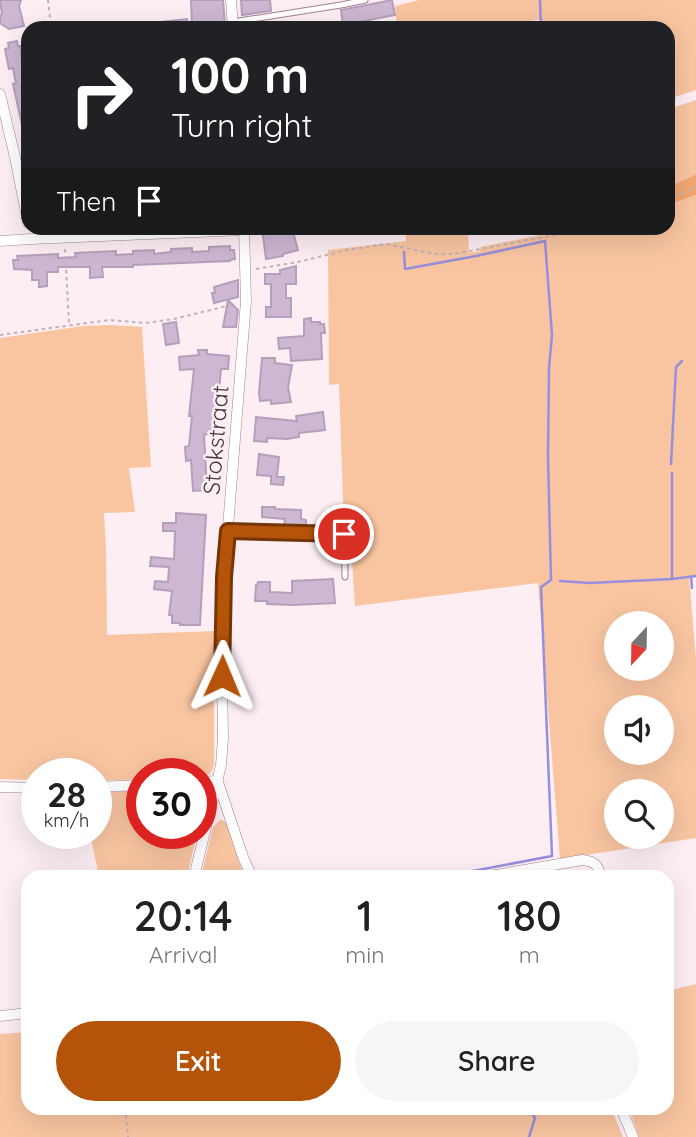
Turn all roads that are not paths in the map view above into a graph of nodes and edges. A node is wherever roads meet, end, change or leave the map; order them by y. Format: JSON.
{"nodes":[{"id":1,"x":231,"y":0,"type":"edge"},
{"id":2,"x":365,"y":0,"type":"edge"},
{"id":3,"x":233,"y":21,"type":"edge"},
{"id":4,"x":254,"y":21,"type":"edge"},
{"id":5,"x":0,"y":94,"type":"edge"},
{"id":6,"x":21,"y":189,"type":"edge"},
{"id":7,"x":21,"y":233,"type":"edge"},
{"id":8,"x":51,"y":235,"type":"edge"},
{"id":9,"x":124,"y":235,"type":"edge"},
{"id":10,"x":244,"y":235,"type":"edge"},
{"id":11,"x":0,"y":241,"type":"edge"},
{"id":12,"x":228,"y":531,"type":"junction"},
{"id":13,"x":345,"y":577,"type":"dead end"},
{"id":14,"x":217,"y":781,"type":"joint"},
{"id":15,"x":0,"y":788,"type":"edge"},
{"id":16,"x":21,"y":788,"type":"edge"},
{"id":17,"x":201,"y":849,"type":"edge"},
{"id":18,"x":196,"y":870,"type":"edge"},
{"id":19,"x":249,"y":870,"type":"edge"},
{"id":20,"x":524,"y":870,"type":"edge"},
{"id":21,"x":598,"y":870,"type":"edge"},
{"id":22,"x":21,"y":1014,"type":"edge"},
{"id":23,"x":0,"y":1016,"type":"edge"},
{"id":24,"x":624,"y":1115,"type":"edge"},
{"id":25,"x":633,"y":1137,"type":"edge"}],
"edges":[{"from":1,"to":3,"type":"street"},
{"from":2,"to":4,"type":"lane"},
{"from":5,"to":6,"type":"street"},
{"from":7,"to":11,"type":"street"},
{"from":8,"to":9,"type":"street"},
{"from":10,"to":12,"type":"street","name":"Stokstraat"},
{"from":12,"to":13,"type":"lane"},
{"from":12,"to":14,"type":"street","name":"Stokstraat"},
{"from":14,"to":19,"type":"street"},
{"from":15,"to":16,"type":"street"},
{"from":17,"to":18,"type":"street","name":"Stokstraat"},
{"from":20,"to":21,"type":"street"},
{"from":22,"to":23,"type":"street"},
{"from":24,"to":25,"type":"street"}]}
